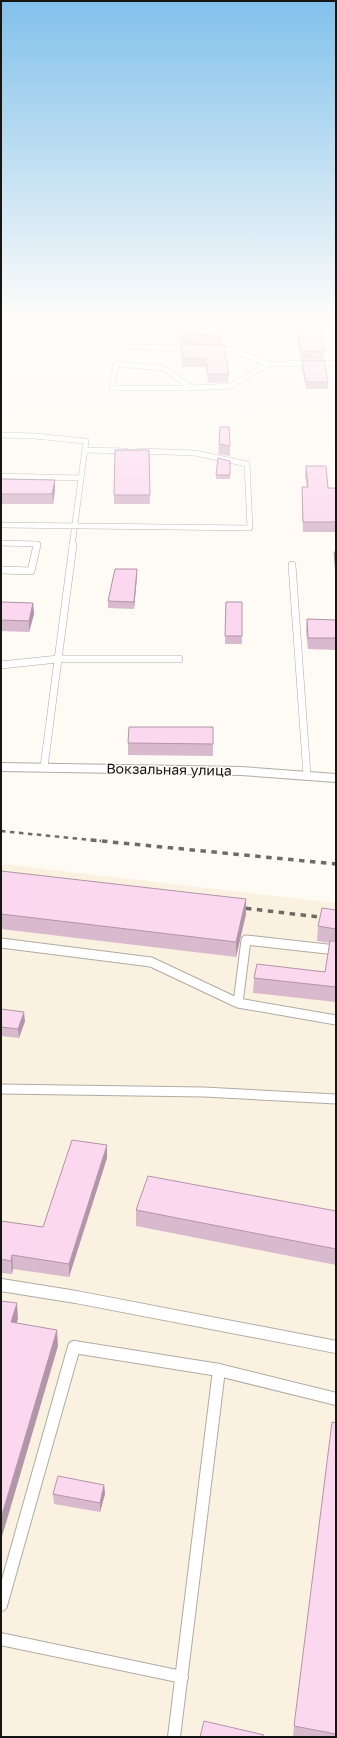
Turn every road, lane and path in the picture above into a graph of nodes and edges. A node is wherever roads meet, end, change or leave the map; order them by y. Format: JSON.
{"nodes":[{"id":1,"x":1,"y":435,"type":"edge"},
{"id":2,"x":85,"y":450,"type":"junction"},
{"id":3,"x":1,"y":476,"type":"edge"},
{"id":4,"x":81,"y":478,"type":"junction"},
{"id":5,"x":1,"y":525,"type":"edge"},
{"id":6,"x":75,"y":525,"type":"junction"},
{"id":7,"x":1,"y":543,"type":"edge"},
{"id":8,"x":292,"y":564,"type":"dead end"},
{"id":9,"x":1,"y":570,"type":"edge"},
{"id":10,"x":58,"y":659,"type":"junction"},
{"id":11,"x":179,"y":659,"type":"dead end"},
{"id":12,"x":1,"y":665,"type":"edge"},
{"id":13,"x":1,"y":767,"type":"edge"},
{"id":14,"x":44,"y":767,"type":"junction"},
{"id":15,"x":306,"y":775,"type":"junction"},
{"id":16,"x":336,"y":778,"type":"edge"},
{"id":17,"x":1,"y":943,"type":"edge"},
{"id":18,"x":336,"y":950,"type":"edge"},
{"id":19,"x":238,"y":1003,"type":"junction"},
{"id":20,"x":336,"y":1020,"type":"edge"},
{"id":21,"x":1,"y":1089,"type":"edge"},
{"id":22,"x":336,"y":1099,"type":"edge"},
{"id":23,"x":1,"y":1285,"type":"edge"},
{"id":24,"x":336,"y":1348,"type":"edge"},
{"id":25,"x":219,"y":1370,"type":"junction"},
{"id":26,"x":336,"y":1399,"type":"edge"},
{"id":27,"x":1,"y":1605,"type":"edge"},
{"id":28,"x":1,"y":1639,"type":"edge"},
{"id":29,"x":182,"y":1677,"type":"junction"},
{"id":30,"x":174,"y":1737,"type":"edge"}],
"edges":[{"from":1,"to":2,"type":"lane"},
{"from":2,"to":4,"type":"lane"},
{"from":2,"to":6,"type":"lane"},
{"from":3,"to":4,"type":"lane"},
{"from":4,"to":6,"type":"lane"},
{"from":5,"to":6,"type":"lane"},
{"from":6,"to":10,"type":"lane"},
{"from":7,"to":9,"type":"lane"},
{"from":8,"to":15,"type":"lane"},
{"from":10,"to":11,"type":"lane"},
{"from":10,"to":12,"type":"lane"},
{"from":10,"to":14,"type":"lane"},
{"from":13,"to":14,"type":"street","name":"Вокзальная улица"},
{"from":14,"to":15,"type":"street","name":"Вокзальная улица"},
{"from":15,"to":16,"type":"street","name":"Вокзальная улица"},
{"from":17,"to":19,"type":"lane"},
{"from":18,"to":19,"type":"lane"},
{"from":19,"to":20,"type":"lane"},
{"from":21,"to":22,"type":"lane"},
{"from":23,"to":24,"type":"lane"},
{"from":25,"to":26,"type":"lane"},
{"from":25,"to":27,"type":"lane"},
{"from":25,"to":29,"type":"lane"},
{"from":28,"to":29,"type":"lane"},
{"from":29,"to":30,"type":"lane"}]}
